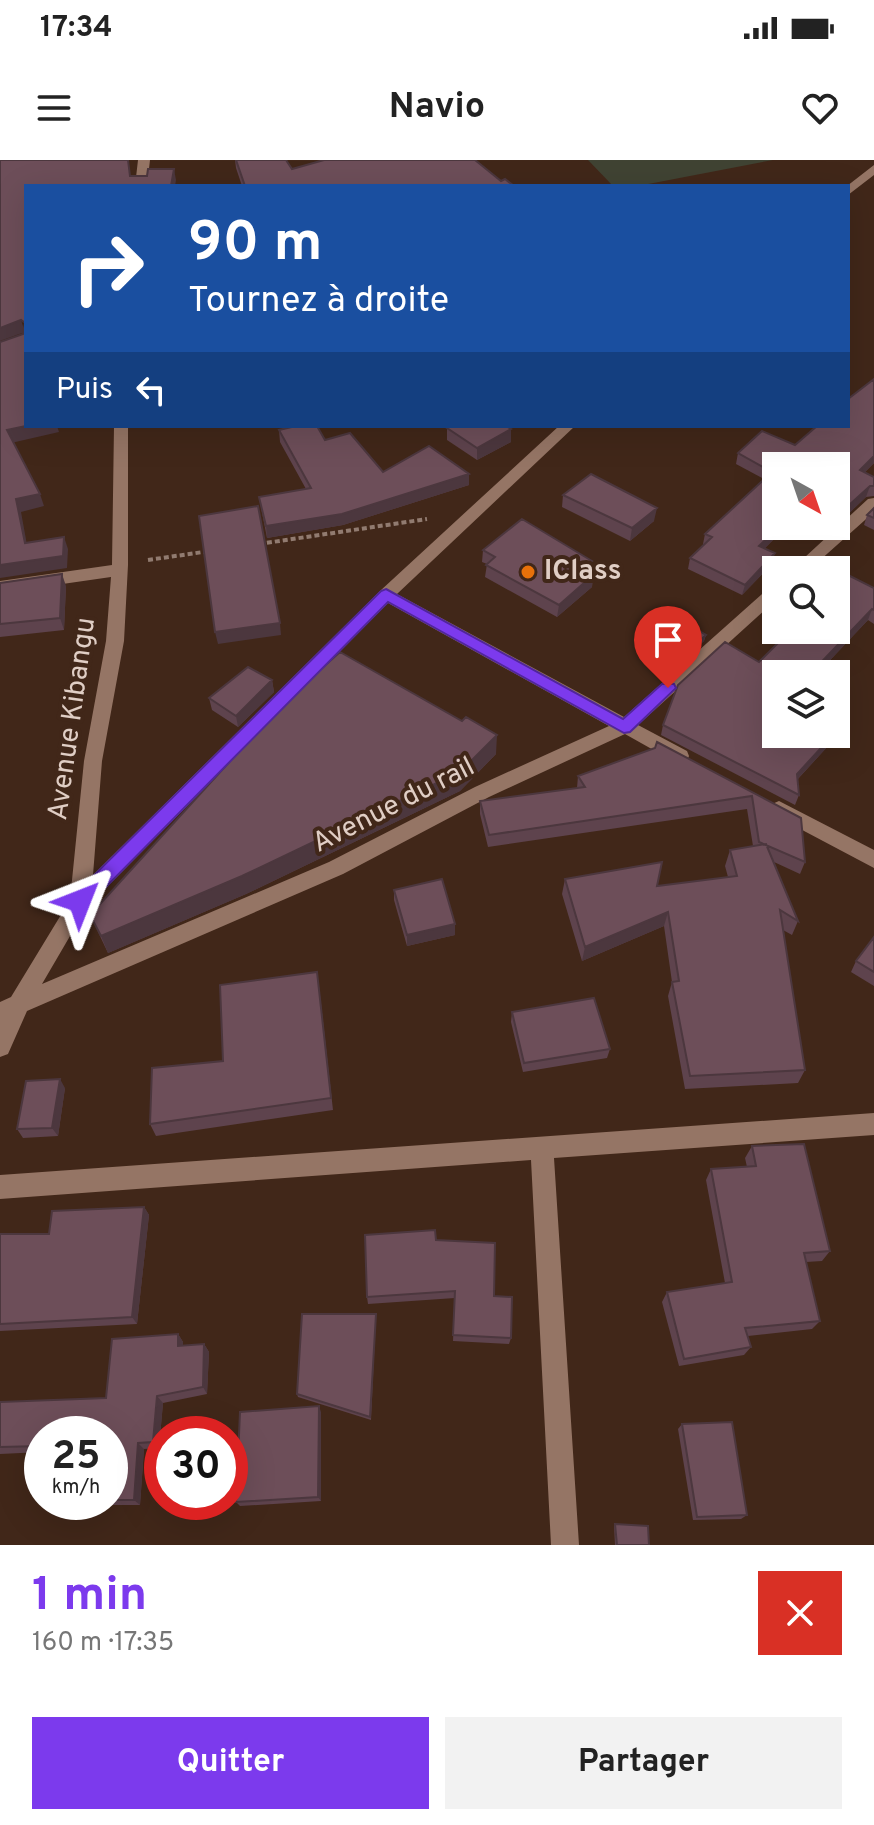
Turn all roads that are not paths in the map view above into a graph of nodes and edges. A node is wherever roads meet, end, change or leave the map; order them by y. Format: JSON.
{"nodes":[{"id":1,"x":144,"y":160,"type":"edge"},
{"id":2,"x":874,"y":169,"type":"edge"},
{"id":3,"x":141,"y":184,"type":"edge"},
{"id":4,"x":850,"y":189,"type":"edge"},
{"id":5,"x":121,"y":428,"type":"edge"},
{"id":6,"x":566,"y":428,"type":"edge"},
{"id":7,"x":874,"y":503,"type":"edge"},
{"id":8,"x":815,"y":556,"type":"edge"},
{"id":9,"x":119,"y":568,"type":"junction"},
{"id":10,"x":0,"y":587,"type":"edge"},
{"id":11,"x":386,"y":595,"type":"junction"},
{"id":12,"x":762,"y":604,"type":"edge"},
{"id":13,"x":624,"y":727,"type":"junction"},
{"id":14,"x":694,"y":764,"type":"edge"},
{"id":15,"x":763,"y":801,"type":"edge"},
{"id":16,"x":874,"y":860,"type":"edge"},
{"id":17,"x":80,"y":901,"type":"junction"},
{"id":18,"x":19,"y":1004,"type":"junction"},
{"id":19,"x":0,"y":1012,"type":"edge"},
{"id":20,"x":0,"y":1047,"type":"edge"},
{"id":21,"x":874,"y":1124,"type":"edge"},
{"id":22,"x":542,"y":1148,"type":"junction"},
{"id":23,"x":0,"y":1187,"type":"edge"},
{"id":24,"x":565,"y":1545,"type":"edge"}],
"edges":[{"from":1,"to":3,"type":"street"},
{"from":2,"to":4,"type":"street"},
{"from":5,"to":9,"type":"street","name":"Avenue Kibangu"},
{"from":6,"to":11,"type":"street"},
{"from":7,"to":8,"type":"street"},
{"from":9,"to":10,"type":"street"},
{"from":9,"to":17,"type":"street","name":"Avenue Kibangu"},
{"from":11,"to":13,"type":"street"},
{"from":11,"to":17,"type":"street"},
{"from":12,"to":13,"type":"street","name":"Avenue du rail"},
{"from":13,"to":14,"type":"street"},
{"from":13,"to":18,"type":"street","name":"Avenue du rail"},
{"from":15,"to":16,"type":"street"},
{"from":17,"to":18,"type":"street","name":"Avenue Kibangu"},
{"from":18,"to":19,"type":"street","name":"Avenue du rail"},
{"from":18,"to":20,"type":"street","name":"Avenue Kibangu"},
{"from":21,"to":22,"type":"street"},
{"from":22,"to":23,"type":"street"},
{"from":22,"to":24,"type":"street"}]}
